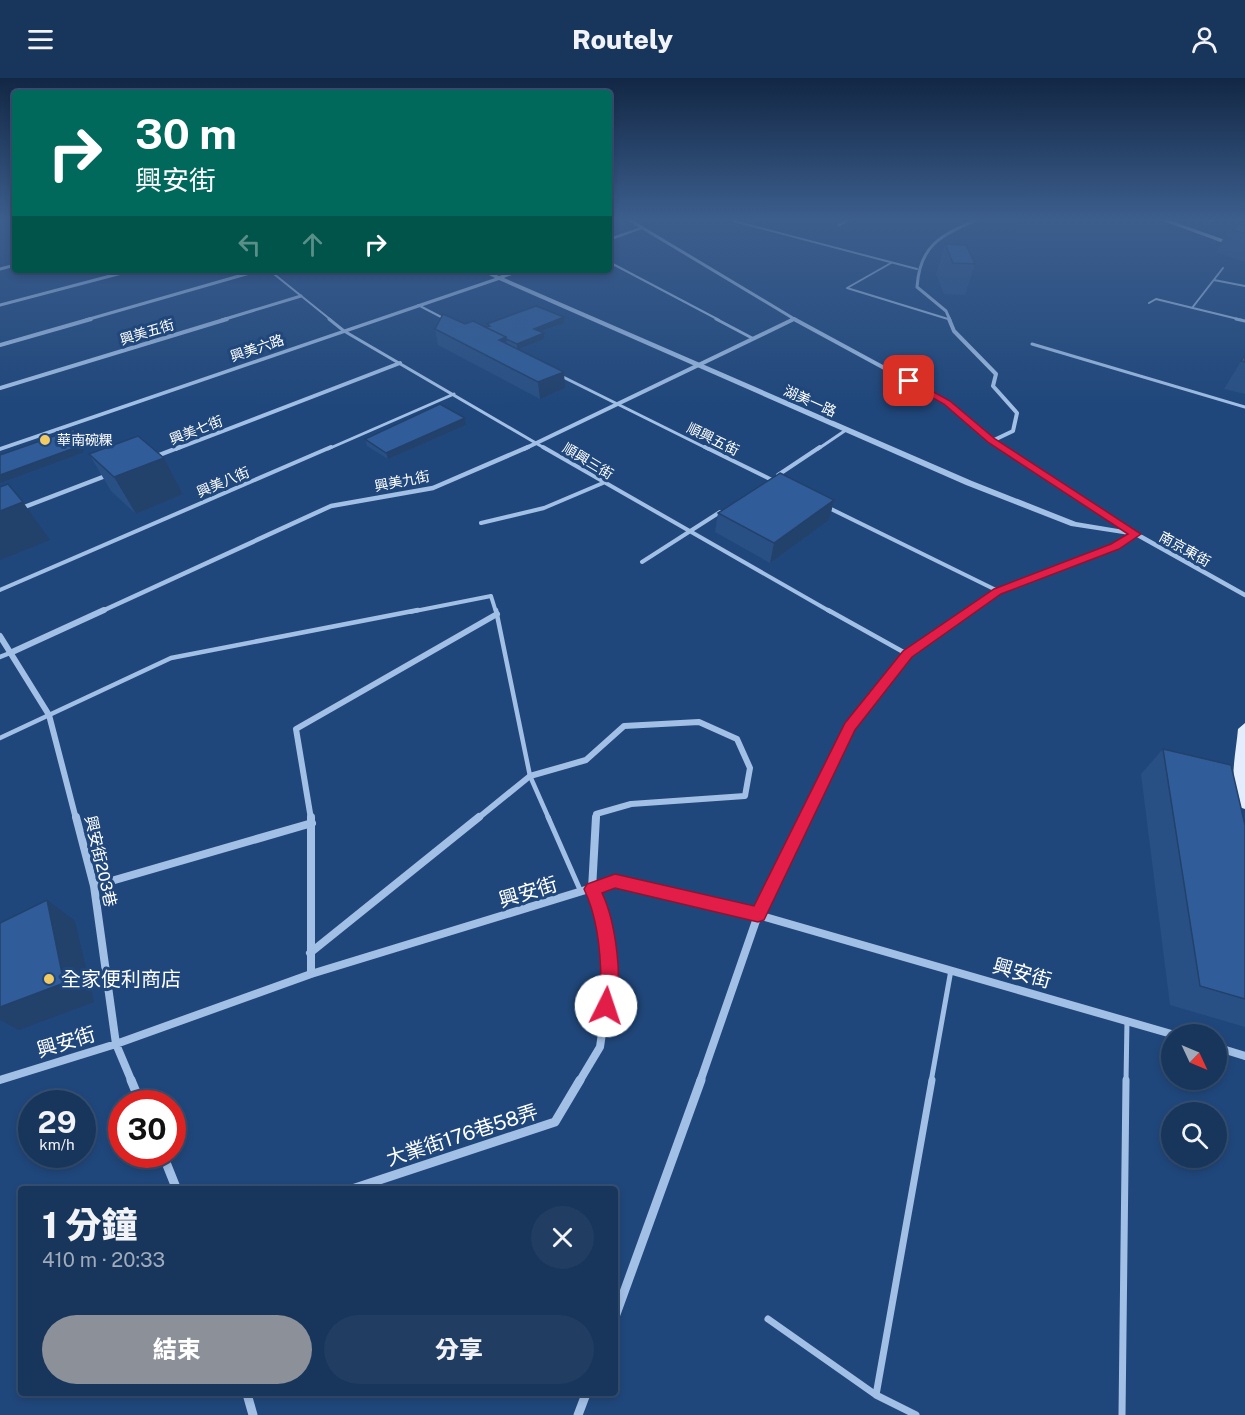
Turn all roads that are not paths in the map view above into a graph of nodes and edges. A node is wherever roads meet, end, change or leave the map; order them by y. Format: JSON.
{"nodes":[{"id":1,"x":94,"y":280,"type":"edge"},
{"id":2,"x":224,"y":280,"type":"edge"},
{"id":3,"x":282,"y":280,"type":"edge"},
{"id":4,"x":491,"y":280,"type":"edge"},
{"id":5,"x":504,"y":280,"type":"edge"},
{"id":6,"x":644,"y":280,"type":"edge"},
{"id":7,"x":730,"y":280,"type":"edge"},
{"id":8,"x":860,"y":280,"type":"edge"},
{"id":9,"x":917,"y":280,"type":"edge"},
{"id":10,"x":1213,"y":280,"type":"edge"},
{"id":11,"x":1220,"y":280,"type":"edge"},
{"id":12,"x":1245,"y":286,"type":"edge"},
{"id":13,"x":301,"y":296,"type":"junction"},
{"id":14,"x":1149,"y":303,"type":"dead end"},
{"id":15,"x":0,"y":305,"type":"edge"},
{"id":16,"x":418,"y":305,"type":"junction"},
{"id":17,"x":1192,"y":308,"type":"junction"},
{"id":18,"x":794,"y":319,"type":"junction"},
{"id":19,"x":948,"y":319,"type":"junction"},
{"id":20,"x":450,"y":321,"type":"edge"},
{"id":21,"x":1245,"y":321,"type":"edge"},
{"id":22,"x":344,"y":331,"type":"junction"},
{"id":23,"x":752,"y":338,"type":"junction"},
{"id":24,"x":1032,"y":344,"type":"dead end"},
{"id":25,"x":0,"y":345,"type":"edge"},
{"id":26,"x":400,"y":363,"type":"junction"},
{"id":27,"x":699,"y":364,"type":"junction"},
{"id":28,"x":554,"y":372,"type":"edge"},
{"id":29,"x":0,"y":388,"type":"edge"},
{"id":30,"x":454,"y":394,"type":"junction"},
{"id":31,"x":617,"y":404,"type":"junction"},
{"id":32,"x":1245,"y":406,"type":"edge"},
{"id":33,"x":846,"y":430,"type":"junction"},
{"id":34,"x":992,"y":441,"type":"junction"},
{"id":35,"x":537,"y":443,"type":"junction"},
{"id":36,"x":0,"y":448,"type":"edge"},
{"id":37,"x":144,"y":461,"type":"edge"},
{"id":38,"x":111,"y":474,"type":"edge"},
{"id":39,"x":771,"y":480,"type":"junction"},
{"id":40,"x":603,"y":483,"type":"junction"},
{"id":41,"x":762,"y":485,"type":"edge"},
{"id":42,"x":782,"y":485,"type":"edge"},
{"id":43,"x":823,"y":505,"type":"edge"},
{"id":44,"x":726,"y":509,"type":"edge"},
{"id":45,"x":11,"y":512,"type":"edge"},
{"id":46,"x":481,"y":523,"type":"dead end"},
{"id":47,"x":689,"y":532,"type":"junction"},
{"id":48,"x":1136,"y":534,"type":"junction"},
{"id":49,"x":642,"y":562,"type":"dead end"},
{"id":50,"x":0,"y":590,"type":"edge"},
{"id":51,"x":998,"y":591,"type":"junction"},
{"id":52,"x":1245,"y":595,"type":"edge"},
{"id":53,"x":497,"y":614,"type":"junction"},
{"id":54,"x":0,"y":636,"type":"edge"},
{"id":55,"x":10,"y":653,"type":"junction"},
{"id":56,"x":907,"y":654,"type":"junction"},
{"id":57,"x":0,"y":657,"type":"edge"},
{"id":58,"x":49,"y":715,"type":"junction"},
{"id":59,"x":1245,"y":729,"type":"edge"},
{"id":60,"x":0,"y":738,"type":"edge"},
{"id":61,"x":530,"y":776,"type":"junction"},
{"id":62,"x":1245,"y":802,"type":"edge"},
{"id":63,"x":312,"y":823,"type":"junction"},
{"id":64,"x":94,"y":886,"type":"junction"},
{"id":65,"x":592,"y":889,"type":"junction"},
{"id":66,"x":582,"y":893,"type":"junction"},
{"id":67,"x":758,"y":915,"type":"junction"},
{"id":68,"x":310,"y":953,"type":"junction"},
{"id":69,"x":951,"y":970,"type":"junction"},
{"id":70,"x":311,"y":974,"type":"junction"},
{"id":71,"x":1126,"y":1020,"type":"junction"},
{"id":72,"x":1161,"y":1031,"type":"edge"},
{"id":73,"x":116,"y":1044,"type":"junction"},
{"id":74,"x":1227,"y":1050,"type":"edge"},
{"id":75,"x":1245,"y":1056,"type":"edge"},
{"id":76,"x":0,"y":1080,"type":"edge"},
{"id":77,"x":135,"y":1090,"type":"edge"},
{"id":78,"x":168,"y":1168,"type":"edge"},
{"id":79,"x":175,"y":1186,"type":"edge"},
{"id":80,"x":361,"y":1186,"type":"edge"},
{"id":81,"x":618,"y":1309,"type":"edge"},
{"id":82,"x":768,"y":1318,"type":"dead end"},
{"id":83,"x":876,"y":1395,"type":"junction"},
{"id":84,"x":248,"y":1396,"type":"edge"},
{"id":85,"x":585,"y":1396,"type":"edge"},
{"id":86,"x":253,"y":1415,"type":"edge"},
{"id":87,"x":578,"y":1415,"type":"edge"},
{"id":88,"x":916,"y":1415,"type":"edge"},
{"id":89,"x":1122,"y":1415,"type":"edge"}],
"edges":[{"from":1,"to":15,"type":"street"},
{"from":2,"to":25,"type":"street"},
{"from":3,"to":13,"type":"lane","name":"順興三街"},
{"from":4,"to":16,"type":"street","name":"興美六路"},
{"from":5,"to":27,"type":"street","name":"湖美一路"},
{"from":6,"to":23,"type":"lane"},
{"from":7,"to":18,"type":"street","name":"南京東街"},
{"from":8,"to":19,"type":"lane"},
{"from":9,"to":19,"type":"street"},
{"from":10,"to":17,"type":"lane"},
{"from":11,"to":12,"type":"lane"},
{"from":13,"to":22,"type":"lane","name":"順興三街"},
{"from":13,"to":29,"type":"street","name":"興美五街"},
{"from":14,"to":17,"type":"lane"},
{"from":16,"to":20,"type":"lane"},
{"from":16,"to":22,"type":"street","name":"興美六路"},
{"from":17,"to":21,"type":"lane"},
{"from":18,"to":23,"type":"street","name":"興美九街"},
{"from":18,"to":34,"type":"street","name":"南京東街"},
{"from":19,"to":34,"type":"street"},
{"from":22,"to":26,"type":"lane","name":"順興三街"},
{"from":22,"to":36,"type":"street","name":"興美六路"},
{"from":23,"to":27,"type":"street","name":"興美九街"},
{"from":24,"to":32,"type":"lane"},
{"from":26,"to":30,"type":"lane","name":"順興三街"},
{"from":26,"to":37,"type":"street","name":"興美七街"},
{"from":27,"to":31,"type":"street","name":"興美九街"},
{"from":27,"to":33,"type":"street","name":"湖美一路"},
{"from":28,"to":31,"type":"lane","name":"順興五街"},
{"from":30,"to":35,"type":"lane","name":"順興三街"},
{"from":30,"to":50,"type":"lane","name":"興美八街"},
{"from":31,"to":35,"type":"street","name":"興美九街"},
{"from":31,"to":39,"type":"lane","name":"順興五街"},
{"from":33,"to":39,"type":"lane"},
{"from":33,"to":48,"type":"street","name":"湖美一路"},
{"from":34,"to":48,"type":"street","name":"南京東街"},
{"from":35,"to":40,"type":"lane","name":"順興三街"},
{"from":35,"to":55,"type":"street","name":"興美九街"},
{"from":38,"to":45,"type":"street"},
{"from":39,"to":41,"type":"lane"},
{"from":39,"to":42,"type":"lane","name":"順興五街"},
{"from":40,"to":46,"type":"lane"},
{"from":40,"to":47,"type":"lane","name":"順興三街"},
{"from":43,"to":51,"type":"lane"},
{"from":44,"to":47,"type":"lane"},
{"from":47,"to":49,"type":"lane"},
{"from":47,"to":56,"type":"lane","name":"順興三街"},
{"from":48,"to":51,"type":"street"},
{"from":48,"to":52,"type":"street","name":"南京東街"},
{"from":51,"to":56,"type":"street"},
{"from":53,"to":58,"type":"lane"},
{"from":53,"to":61,"type":"lane"},
{"from":53,"to":63,"type":"street"},
{"from":54,"to":55,"type":"street","name":"興安街203巷"},
{"from":55,"to":57,"type":"lane"},
{"from":55,"to":58,"type":"street","name":"興安街203巷"},
{"from":56,"to":67,"type":"street"},
{"from":58,"to":60,"type":"lane"},
{"from":58,"to":64,"type":"street","name":"興安街203巷"},
{"from":59,"to":62,"type":"main road"},
{"from":61,"to":65,"type":"street"},
{"from":61,"to":66,"type":"lane"},
{"from":61,"to":68,"type":"street"},
{"from":63,"to":64,"type":"street"},
{"from":63,"to":68,"type":"street"},
{"from":64,"to":73,"type":"street","name":"興安街203巷"},
{"from":65,"to":66,"type":"street","name":"興安街"},
{"from":65,"to":67,"type":"street","name":"興安街"},
{"from":65,"to":80,"type":"street","name":"大業街176巷58弄"},
{"from":66,"to":70,"type":"street","name":"興安街"},
{"from":67,"to":69,"type":"street","name":"興安街"},
{"from":67,"to":81,"type":"street"},
{"from":68,"to":70,"type":"street"},
{"from":69,"to":71,"type":"street","name":"興安街"},
{"from":69,"to":83,"type":"lane"},
{"from":70,"to":73,"type":"street","name":"興安街"},
{"from":71,"to":72,"type":"street","name":"興安街"},
{"from":71,"to":89,"type":"lane"},
{"from":73,"to":76,"type":"street","name":"興安街"},
{"from":73,"to":77,"type":"street","name":"興安街203巷"},
{"from":74,"to":75,"type":"street"},
{"from":78,"to":79,"type":"street"},
{"from":82,"to":83,"type":"lane"},
{"from":83,"to":88,"type":"lane"},
{"from":84,"to":86,"type":"street"},
{"from":85,"to":87,"type":"street"}]}
